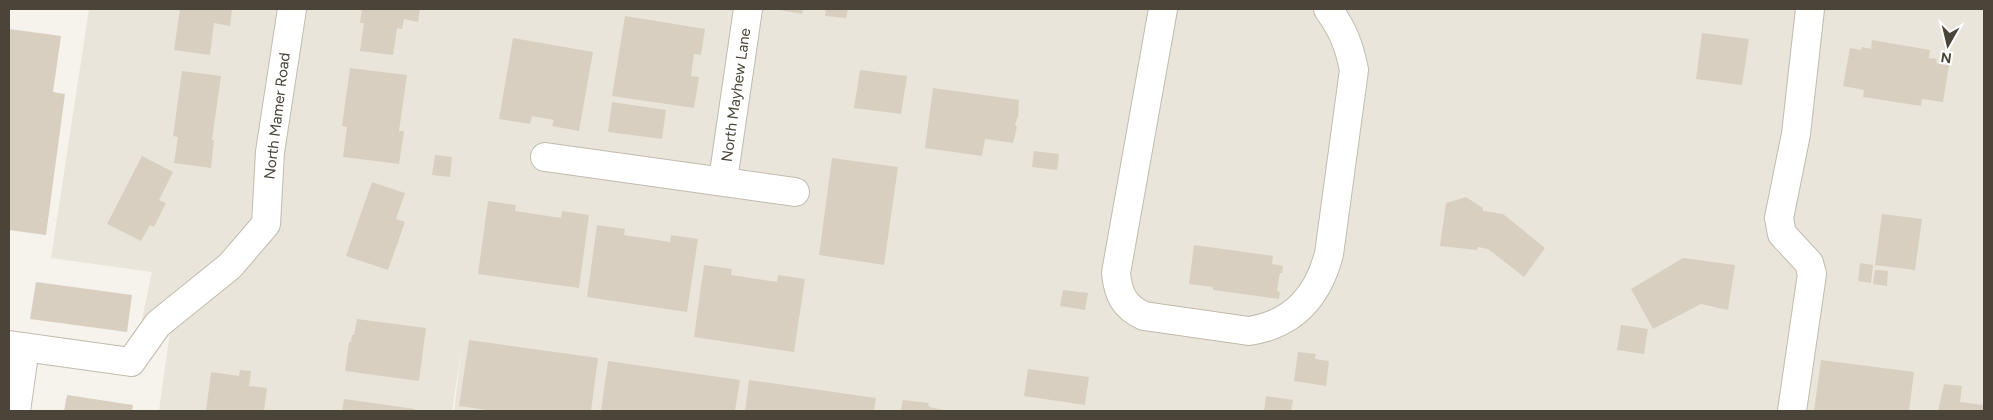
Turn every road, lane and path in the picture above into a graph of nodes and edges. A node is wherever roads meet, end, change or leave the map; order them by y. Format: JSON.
{"nodes":[{"id":1,"x":292,"y":9,"type":"edge"},
{"id":2,"x":748,"y":9,"type":"edge"},
{"id":3,"x":1163,"y":9,"type":"edge"},
{"id":4,"x":1328,"y":9,"type":"edge"},
{"id":5,"x":1810,"y":9,"type":"edge"},
{"id":6,"x":546,"y":157,"type":"dead end"},
{"id":7,"x":723,"y":180,"type":"junction"},
{"id":8,"x":795,"y":192,"type":"dead end"},
{"id":9,"x":17,"y":346,"type":"edge"},
{"id":10,"x":16,"y":411,"type":"edge"},
{"id":11,"x":1792,"y":411,"type":"edge"}],
"edges":[{"from":1,"to":9,"type":"street","name":"North Mamer Road"},
{"from":2,"to":7,"type":"street","name":"North Mayhew Lane"},
{"from":3,"to":4,"type":"street"},
{"from":5,"to":11,"type":"street"},
{"from":6,"to":7,"type":"street"},
{"from":7,"to":8,"type":"street"},
{"from":9,"to":10,"type":"street"}]}
